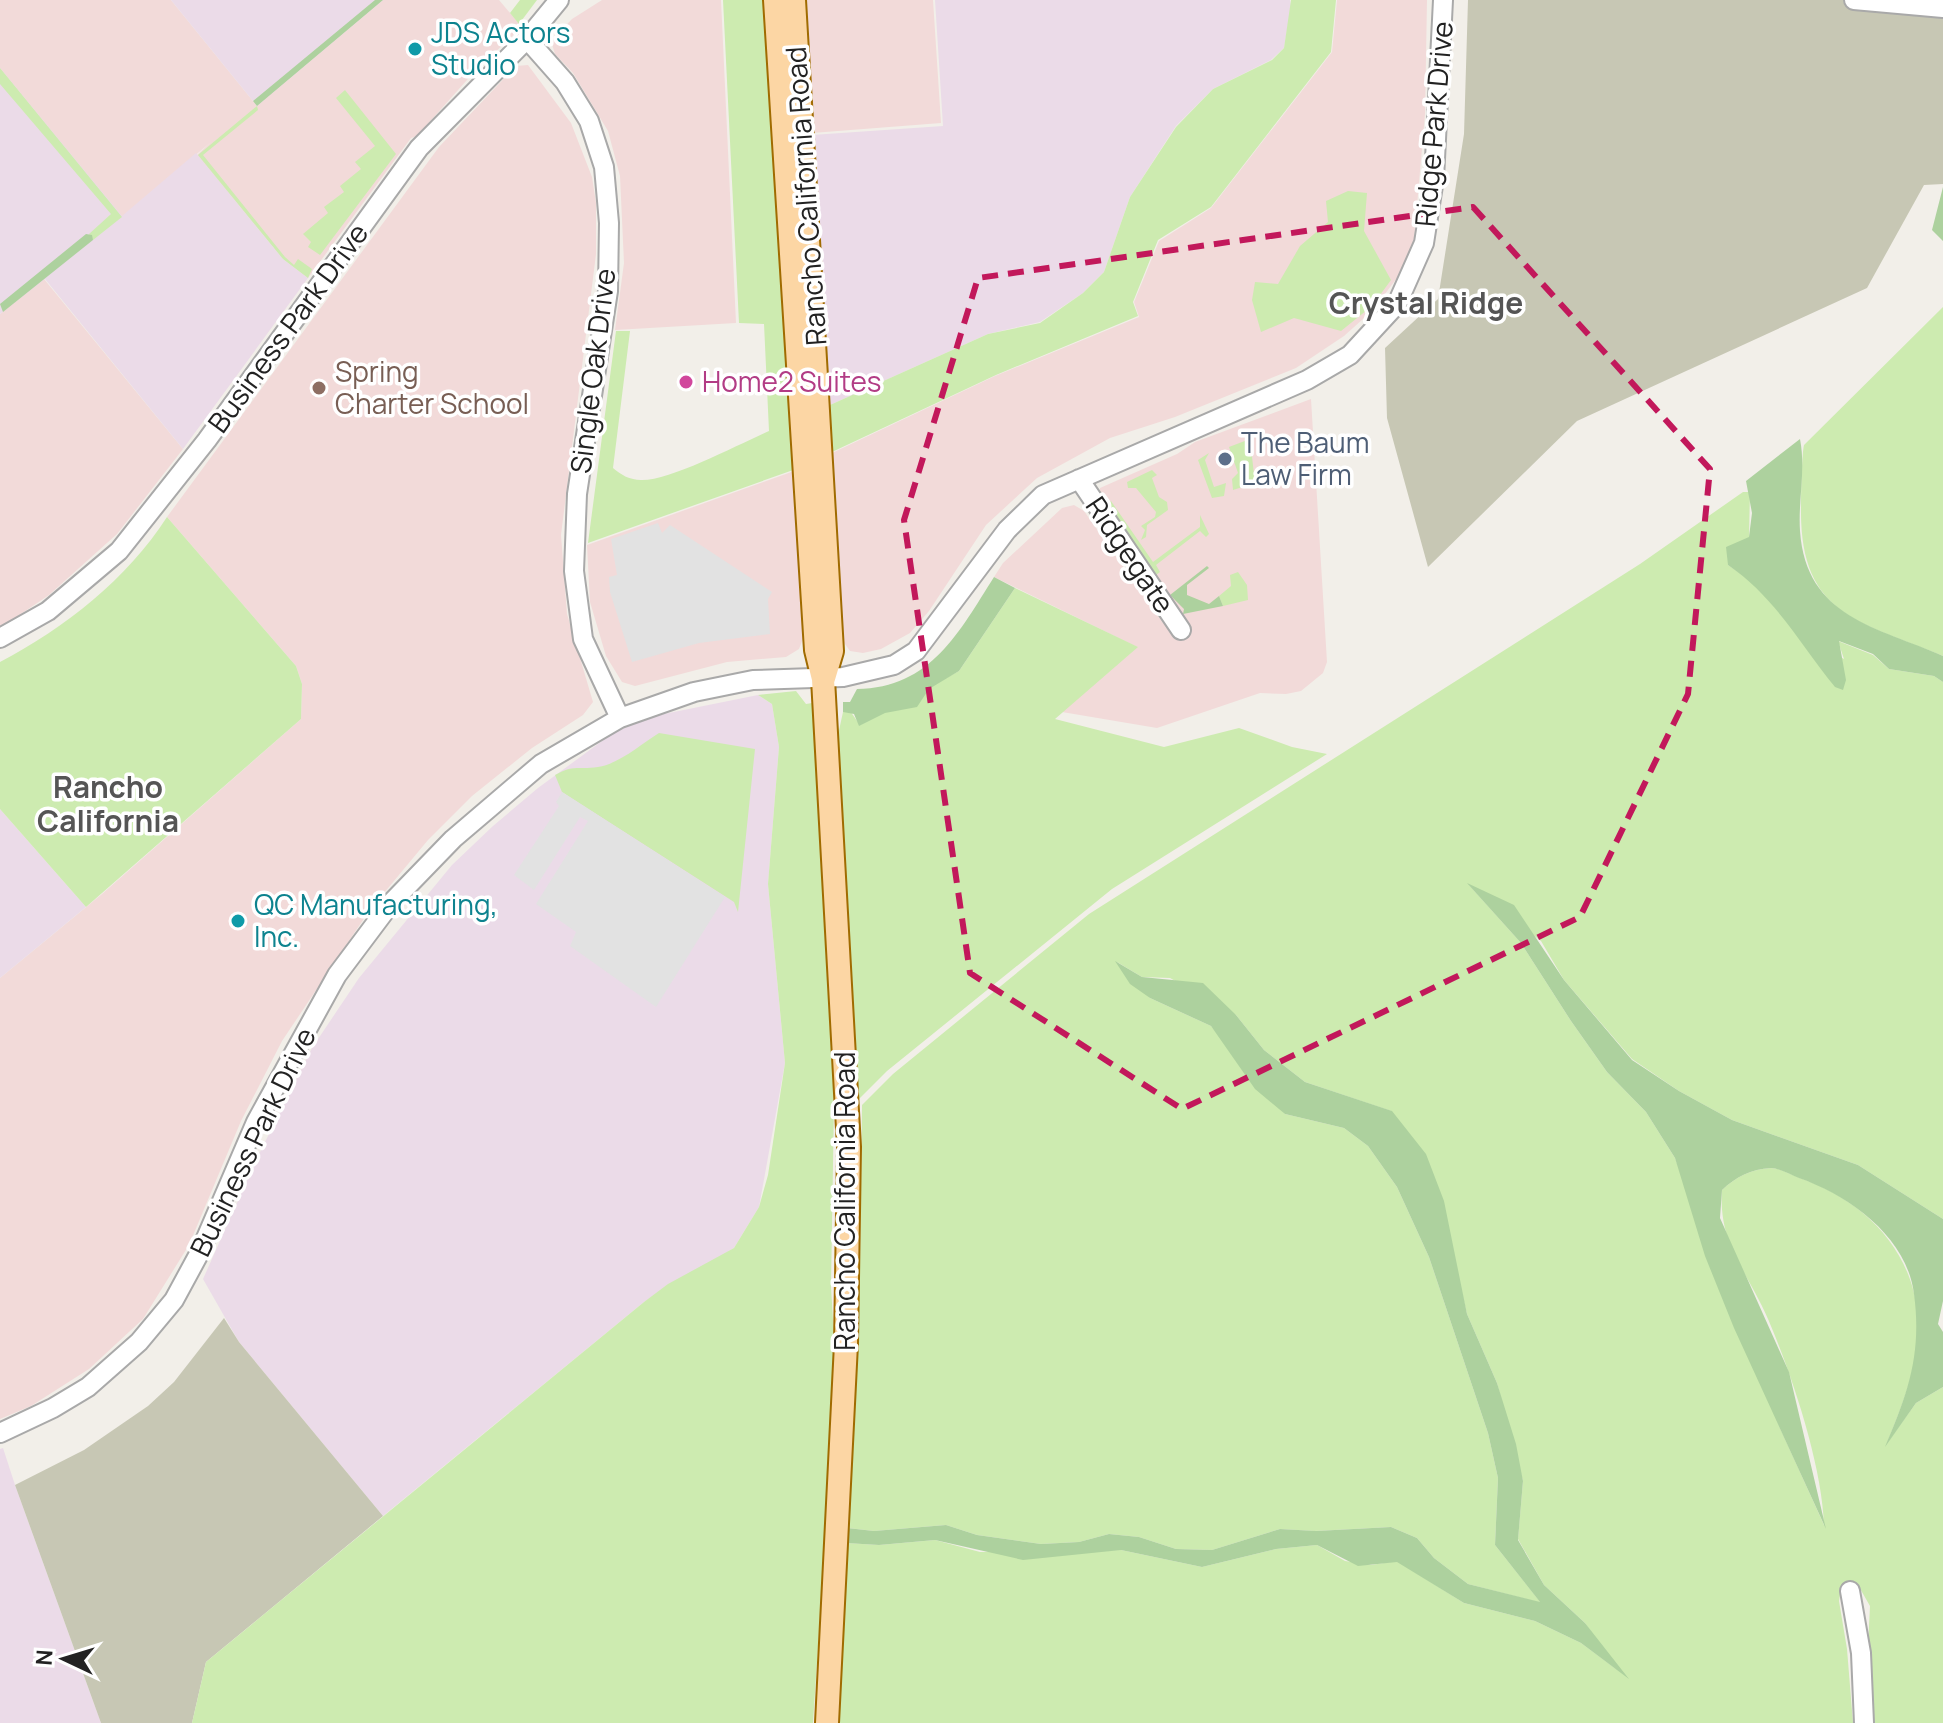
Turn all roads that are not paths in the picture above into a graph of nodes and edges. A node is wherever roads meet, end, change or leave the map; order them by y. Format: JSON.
{"nodes":[{"id":1,"x":559,"y":0,"type":"edge"},
{"id":2,"x":775,"y":0,"type":"edge"},
{"id":3,"x":794,"y":0,"type":"edge"},
{"id":4,"x":1443,"y":0,"type":"edge"},
{"id":5,"x":1854,"y":0,"type":"edge"},
{"id":6,"x":1943,"y":8,"type":"edge"},
{"id":7,"x":527,"y":39,"type":"junction"},
{"id":8,"x":1079,"y":479,"type":"junction"},
{"id":9,"x":1181,"y":630,"type":"dead end"},
{"id":10,"x":0,"y":638,"type":"edge"},
{"id":11,"x":823,"y":679,"type":"junction"},
{"id":12,"x":620,"y":718,"type":"junction"},
{"id":13,"x":0,"y":1433,"type":"edge"},
{"id":14,"x":1850,"y":1591,"type":"dead end"},
{"id":15,"x":827,"y":1723,"type":"edge"},
{"id":16,"x":1864,"y":1723,"type":"edge"}],
"edges":[{"from":1,"to":7,"type":"street","name":"Business Park Drive"},
{"from":2,"to":11,"type":"main road","name":"Rancho California Road"},
{"from":3,"to":11,"type":"main road","name":"Rancho California Road"},
{"from":4,"to":8,"type":"street","name":"Ridge Park Drive"},
{"from":5,"to":6,"type":"street"},
{"from":7,"to":10,"type":"street","name":"Business Park Drive"},
{"from":7,"to":12,"type":"street","name":"Single Oak Drive"},
{"from":8,"to":9,"type":"street","name":"Ridgegate"},
{"from":8,"to":11,"type":"street","name":"Ridge Park Drive"},
{"from":11,"to":12,"type":"street","name":"Business Park Drive"},
{"from":11,"to":15,"type":"main road","name":"Rancho California Road"},
{"from":12,"to":13,"type":"street","name":"Business Park Drive"},
{"from":14,"to":16,"type":"street"}]}
